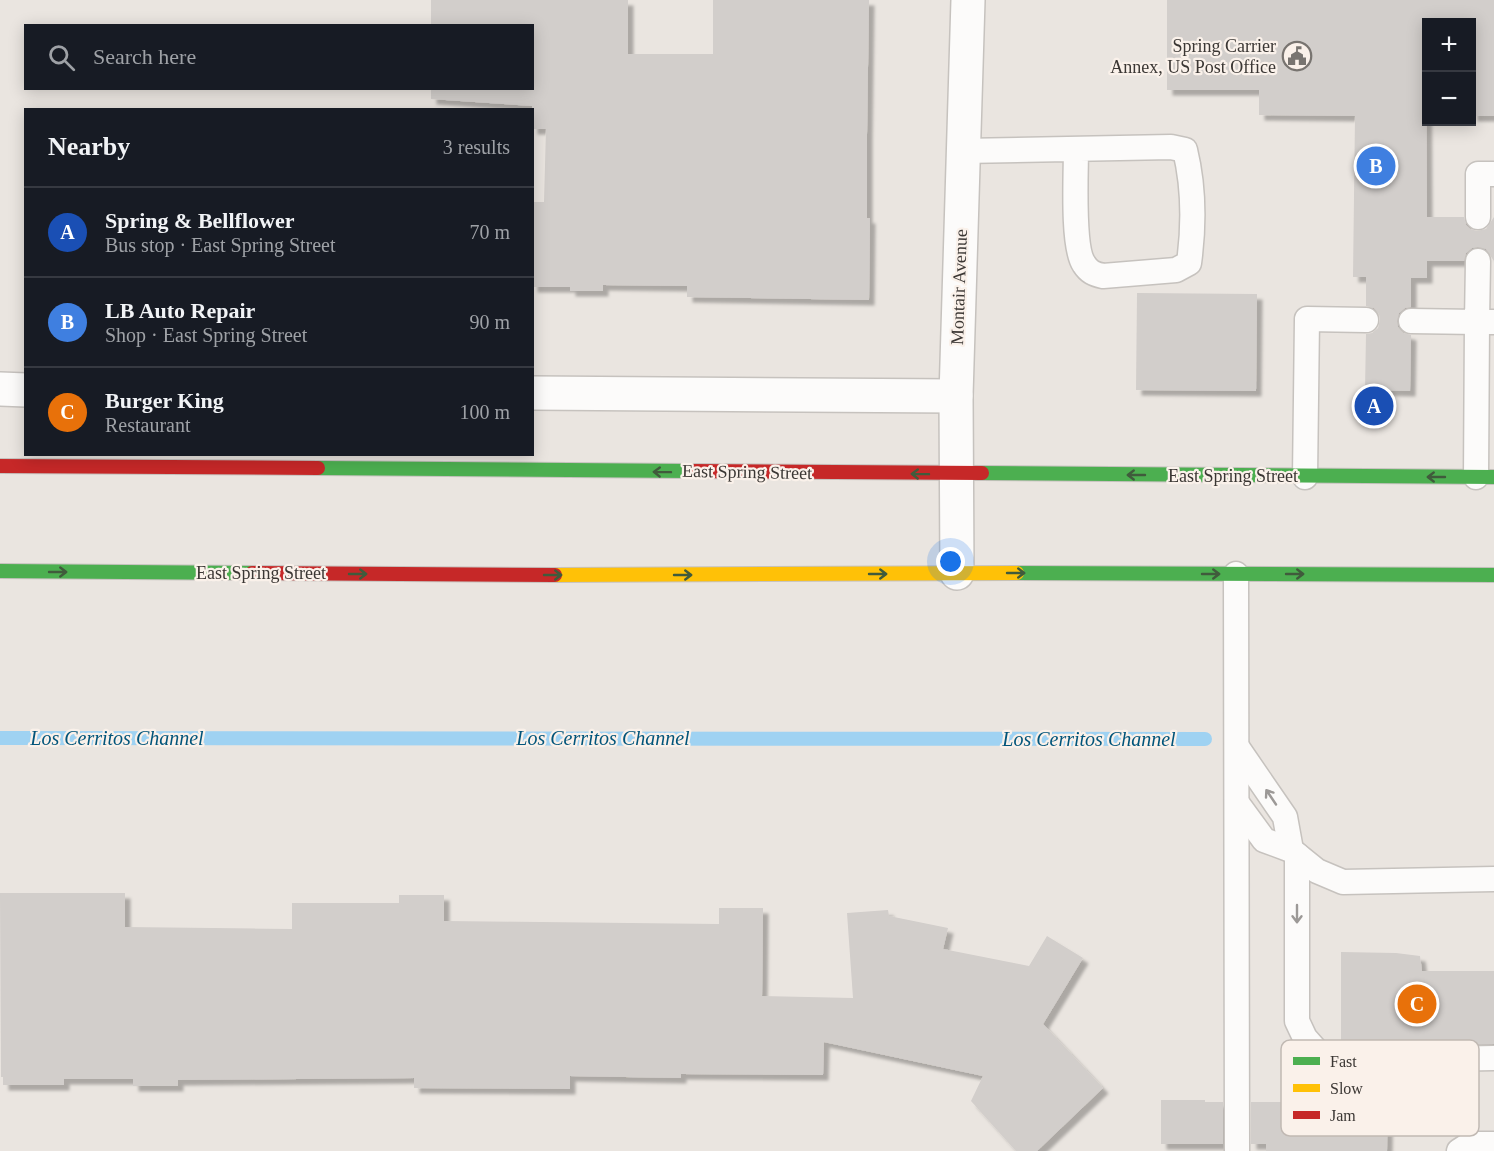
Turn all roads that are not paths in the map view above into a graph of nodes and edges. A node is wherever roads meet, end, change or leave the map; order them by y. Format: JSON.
{"nodes":[{"id":1,"x":968,"y":0,"type":"edge"},
{"id":2,"x":1076,"y":149,"type":"junction"},
{"id":3,"x":963,"y":151,"type":"junction"},
{"id":4,"x":1494,"y":174,"type":"edge"},
{"id":5,"x":1478,"y":217,"type":"dead end"},
{"id":6,"x":1478,"y":261,"type":"dead end"},
{"id":7,"x":1366,"y":320,"type":"dead end"},
{"id":8,"x":1411,"y":321,"type":"dead end"},
{"id":9,"x":1486,"y":322,"type":"edge"},
{"id":10,"x":0,"y":389,"type":"edge"},
{"id":11,"x":24,"y":390,"type":"edge"},
{"id":12,"x":534,"y":393,"type":"edge"},
{"id":13,"x":956,"y":396,"type":"junction"},
{"id":14,"x":0,"y":466,"type":"edge"},
{"id":15,"x":957,"y":474,"type":"junction"},
{"id":16,"x":1305,"y":477,"type":"junction"},
{"id":17,"x":1485,"y":477,"type":"edge"},
{"id":18,"x":0,"y":572,"type":"edge"},
{"id":19,"x":957,"y":573,"type":"junction"},
{"id":20,"x":1236,"y":574,"type":"junction"},
{"id":21,"x":1494,"y":575,"type":"edge"},
{"id":22,"x":1237,"y":747,"type":"junction"},
{"id":23,"x":1237,"y":803,"type":"junction"},
{"id":24,"x":1294,"y":853,"type":"junction"},
{"id":25,"x":1494,"y":879,"type":"edge"},
{"id":26,"x":1307,"y":1040,"type":"edge"},
{"id":27,"x":1479,"y":1058,"type":"edge"},
{"id":28,"x":1494,"y":1058,"type":"edge"},
{"id":29,"x":1494,"y":1144,"type":"edge"},
{"id":30,"x":1238,"y":1151,"type":"edge"},
{"id":31,"x":1459,"y":1151,"type":"edge"}],
"edges":[{"from":1,"to":3,"type":"street","name":"Montair Avenue"},
{"from":2,"to":2,"type":"lane"},
{"from":2,"to":3,"type":"lane"},
{"from":3,"to":13,"type":"street","name":"Montair Avenue"},
{"from":4,"to":5,"type":"lane"},
{"from":6,"to":9,"type":"lane"},
{"from":7,"to":16,"type":"lane"},
{"from":8,"to":9,"type":"lane"},
{"from":9,"to":17,"type":"lane"},
{"from":10,"to":11,"type":"street"},
{"from":12,"to":13,"type":"street"},
{"from":13,"to":15,"type":"street","name":"Montair Avenue"},
{"from":15,"to":14,"type":"main road","name":"East Spring Street","one_way":true},
{"from":16,"to":15,"type":"main road","name":"East Spring Street","one_way":true},
{"from":15,"to":19,"type":"street","name":"Montair Avenue"},
{"from":17,"to":16,"type":"main road","name":"East Spring Street","one_way":true},
{"from":18,"to":19,"type":"main road","name":"East Spring Street","one_way":true},
{"from":19,"to":20,"type":"main road","name":"East Spring Street","one_way":true},
{"from":20,"to":21,"type":"main road","name":"East Spring Street","one_way":true},
{"from":20,"to":22,"type":"lane"},
{"from":22,"to":23,"type":"lane"},
{"from":24,"to":22,"type":"lane","one_way":true},
{"from":23,"to":24,"type":"lane"},
{"from":23,"to":30,"type":"lane"},
{"from":24,"to":25,"type":"lane"},
{"from":24,"to":26,"type":"lane","one_way":true},
{"from":27,"to":28,"type":"lane","one_way":true},
{"from":29,"to":31,"type":"lane"}]}
